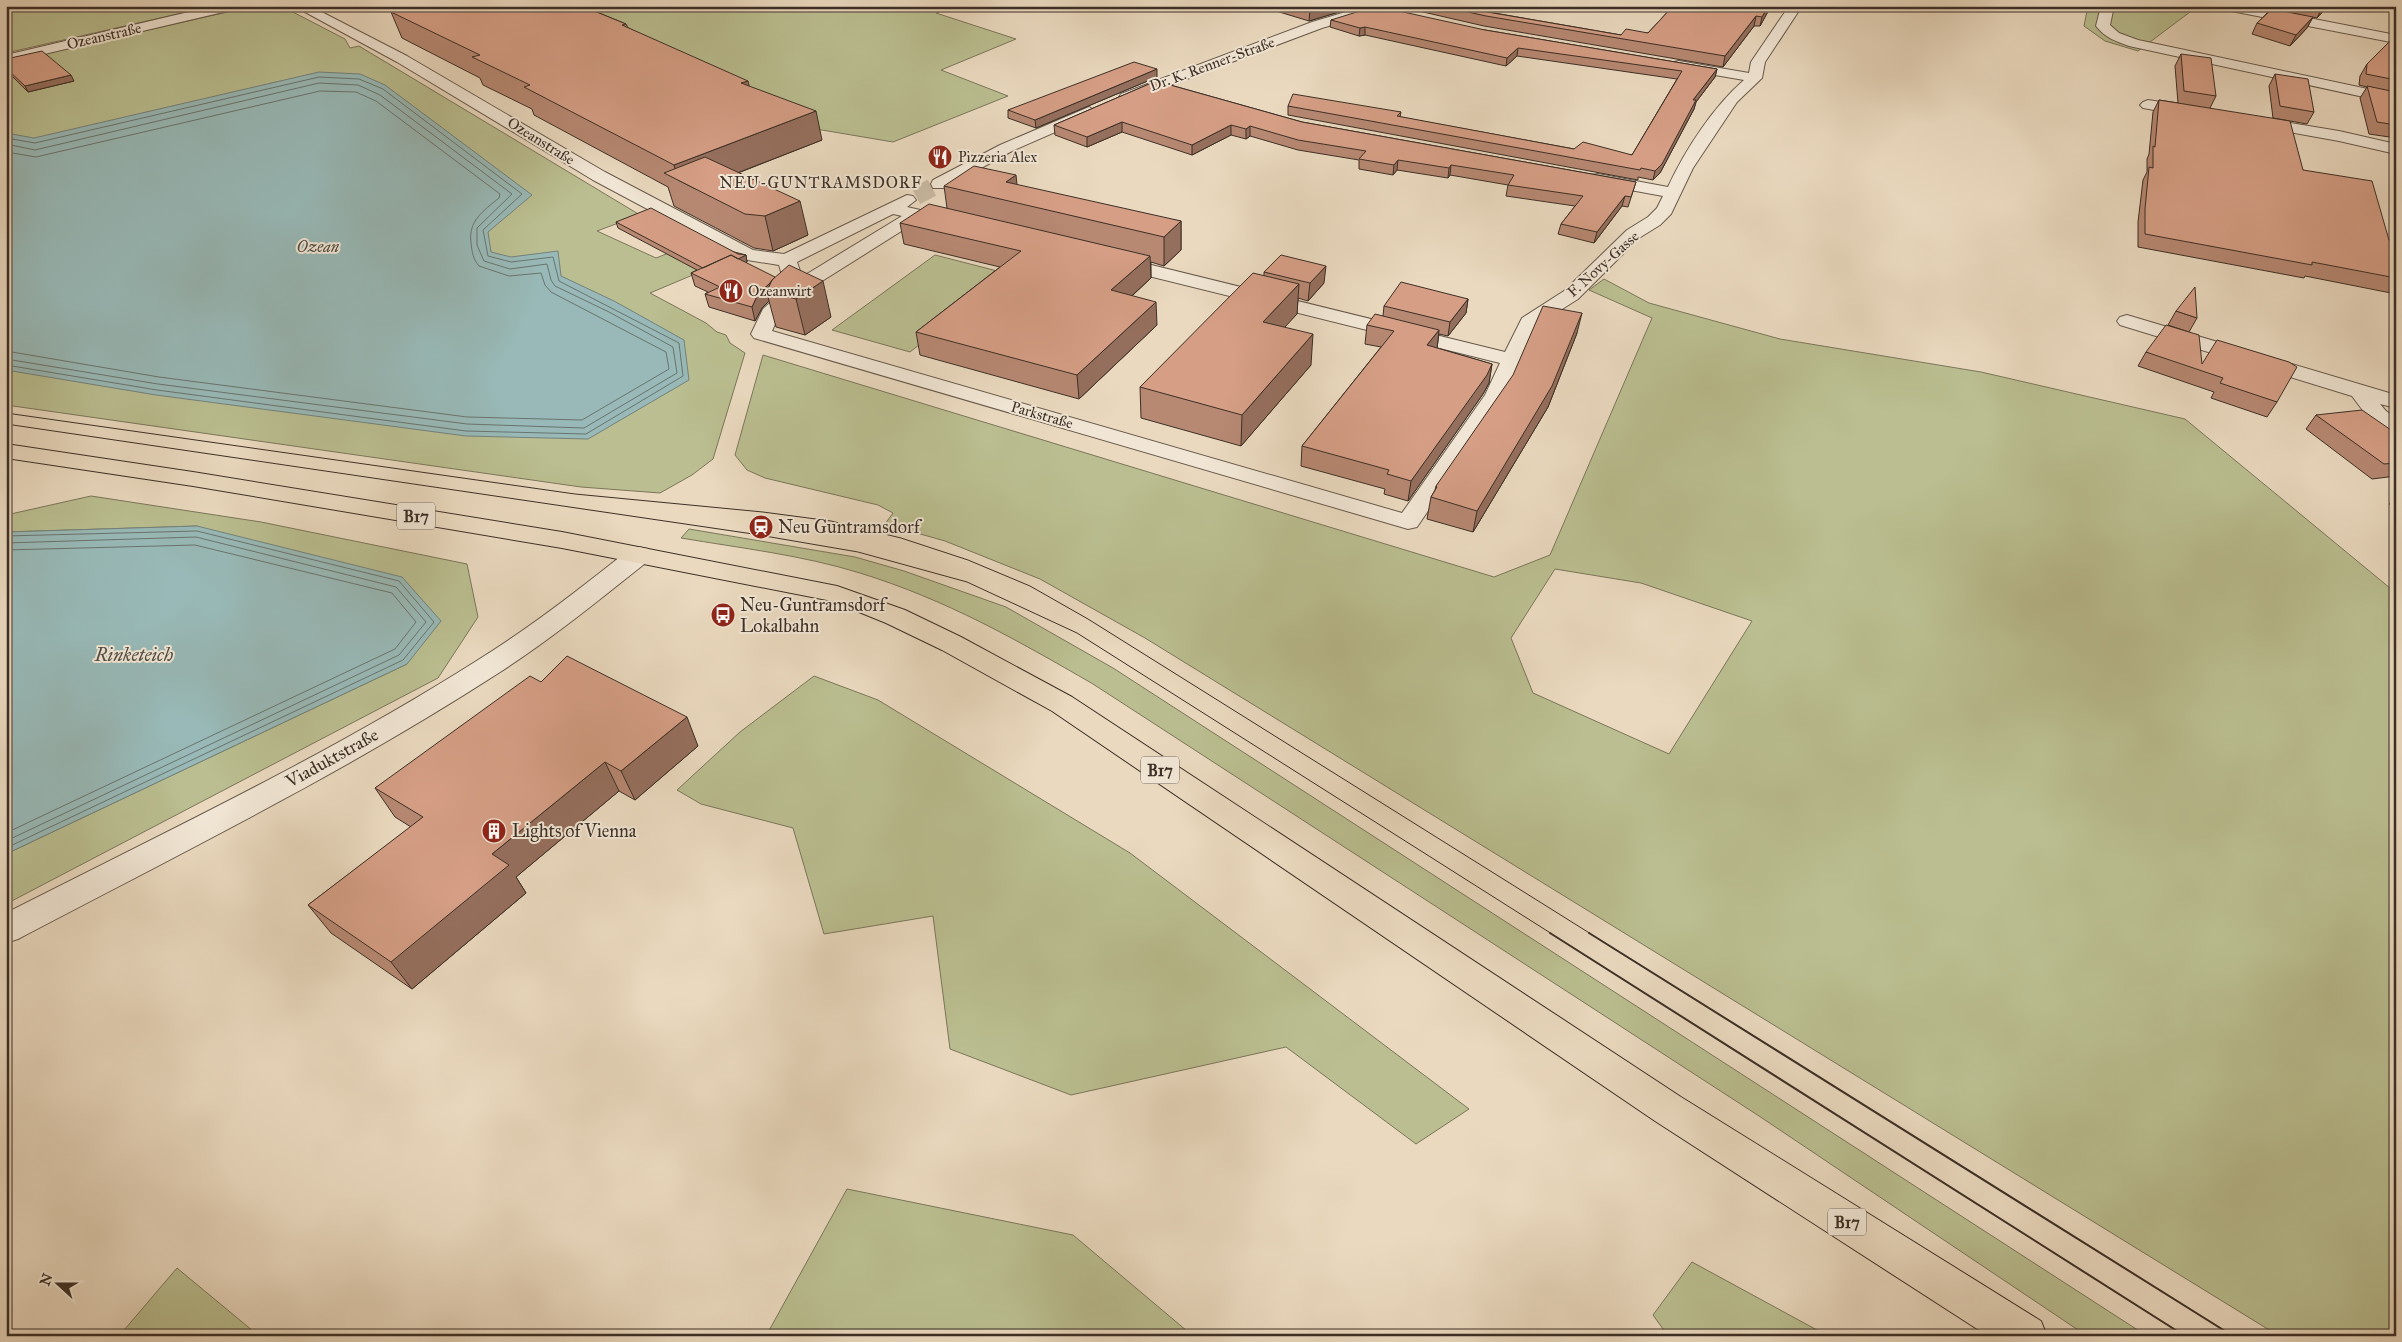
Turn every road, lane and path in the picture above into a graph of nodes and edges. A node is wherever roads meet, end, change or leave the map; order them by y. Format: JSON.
{"nodes":[{"id":1,"x":232,"y":6,"type":"edge"},
{"id":2,"x":300,"y":6,"type":"edge"},
{"id":3,"x":1796,"y":6,"type":"edge"},
{"id":4,"x":2108,"y":6,"type":"edge"},
{"id":5,"x":2226,"y":6,"type":"edge"},
{"id":6,"x":1384,"y":9,"type":"edge"},
{"id":7,"x":2396,"y":39,"type":"edge"},
{"id":8,"x":6,"y":59,"type":"edge"},
{"id":9,"x":1668,"y":63,"type":"edge"},
{"id":10,"x":1755,"y":78,"type":"junction"},
{"id":11,"x":1155,"y":84,"type":"junction"},
{"id":12,"x":1182,"y":92,"type":"edge"},
{"id":13,"x":2396,"y":100,"type":"edge"},
{"id":14,"x":2148,"y":105,"type":"dead end"},
{"id":15,"x":2205,"y":114,"type":"edge"},
{"id":16,"x":2243,"y":120,"type":"edge"},
{"id":17,"x":2396,"y":150,"type":"edge"},
{"id":18,"x":1586,"y":177,"type":"edge"},
{"id":19,"x":939,"y":184,"type":"tunnel mouth"},
{"id":20,"x":1674,"y":193,"type":"junction"},
{"id":21,"x":916,"y":205,"type":"junction"},
{"id":22,"x":972,"y":227,"type":"edge"},
{"id":23,"x":1094,"y":257,"type":"edge"},
{"id":24,"x":787,"y":260,"type":"junction"},
{"id":25,"x":796,"y":289,"type":"junction"},
{"id":26,"x":2127,"y":321,"type":"dead end"},
{"id":27,"x":1511,"y":360,"type":"junction"},
{"id":28,"x":2359,"y":390,"type":"junction"},
{"id":29,"x":2396,"y":402,"type":"edge"},
{"id":30,"x":2396,"y":428,"type":"edge"},
{"id":31,"x":6,"y":451,"type":"edge"},
{"id":32,"x":1408,"y":522,"type":"joint"},
{"id":33,"x":639,"y":555,"type":"junction"},
{"id":34,"x":6,"y":929,"type":"edge"},
{"id":35,"x":2026,"y":1336,"type":"edge"}],
"edges":[{"from":1,"to":8,"type":"street","name":"Ozeanstraße"},
{"from":2,"to":24,"type":"street","name":"Ozeanstraße"},
{"from":3,"to":10,"type":"street"},
{"from":4,"to":13,"type":"street"},
{"from":5,"to":7,"type":"street"},
{"from":6,"to":11,"type":"street","name":"Dr. K. Renner-Straße"},
{"from":9,"to":10,"type":"street"},
{"from":10,"to":20,"type":"street","name":"F. Novy-Gasse"},
{"from":11,"to":12,"type":"street"},
{"from":11,"to":19,"type":"street","name":"Dr. K. Renner-Straße"},
{"from":14,"to":15,"type":"street"},
{"from":16,"to":17,"type":"street"},
{"from":18,"to":20,"type":"street"},
{"from":20,"to":27,"type":"street","name":"F. Novy-Gasse"},
{"from":21,"to":22,"type":"street"},
{"from":21,"to":24,"type":"street"},
{"from":21,"to":25,"type":"street"},
{"from":23,"to":27,"type":"street"},
{"from":24,"to":25,"type":"street"},
{"from":25,"to":32,"type":"street","name":"Parkstraße"},
{"from":26,"to":28,"type":"street"},
{"from":27,"to":32,"type":"street","name":"F. Novy-Gasse"},
{"from":28,"to":29,"type":"street"},
{"from":28,"to":30,"type":"street"},
{"from":31,"to":33,"type":"main road","number":"B17"},
{"from":33,"to":34,"type":"street","name":"Viaduktstraße"},
{"from":33,"to":35,"type":"main road","number":"B17"}]}
